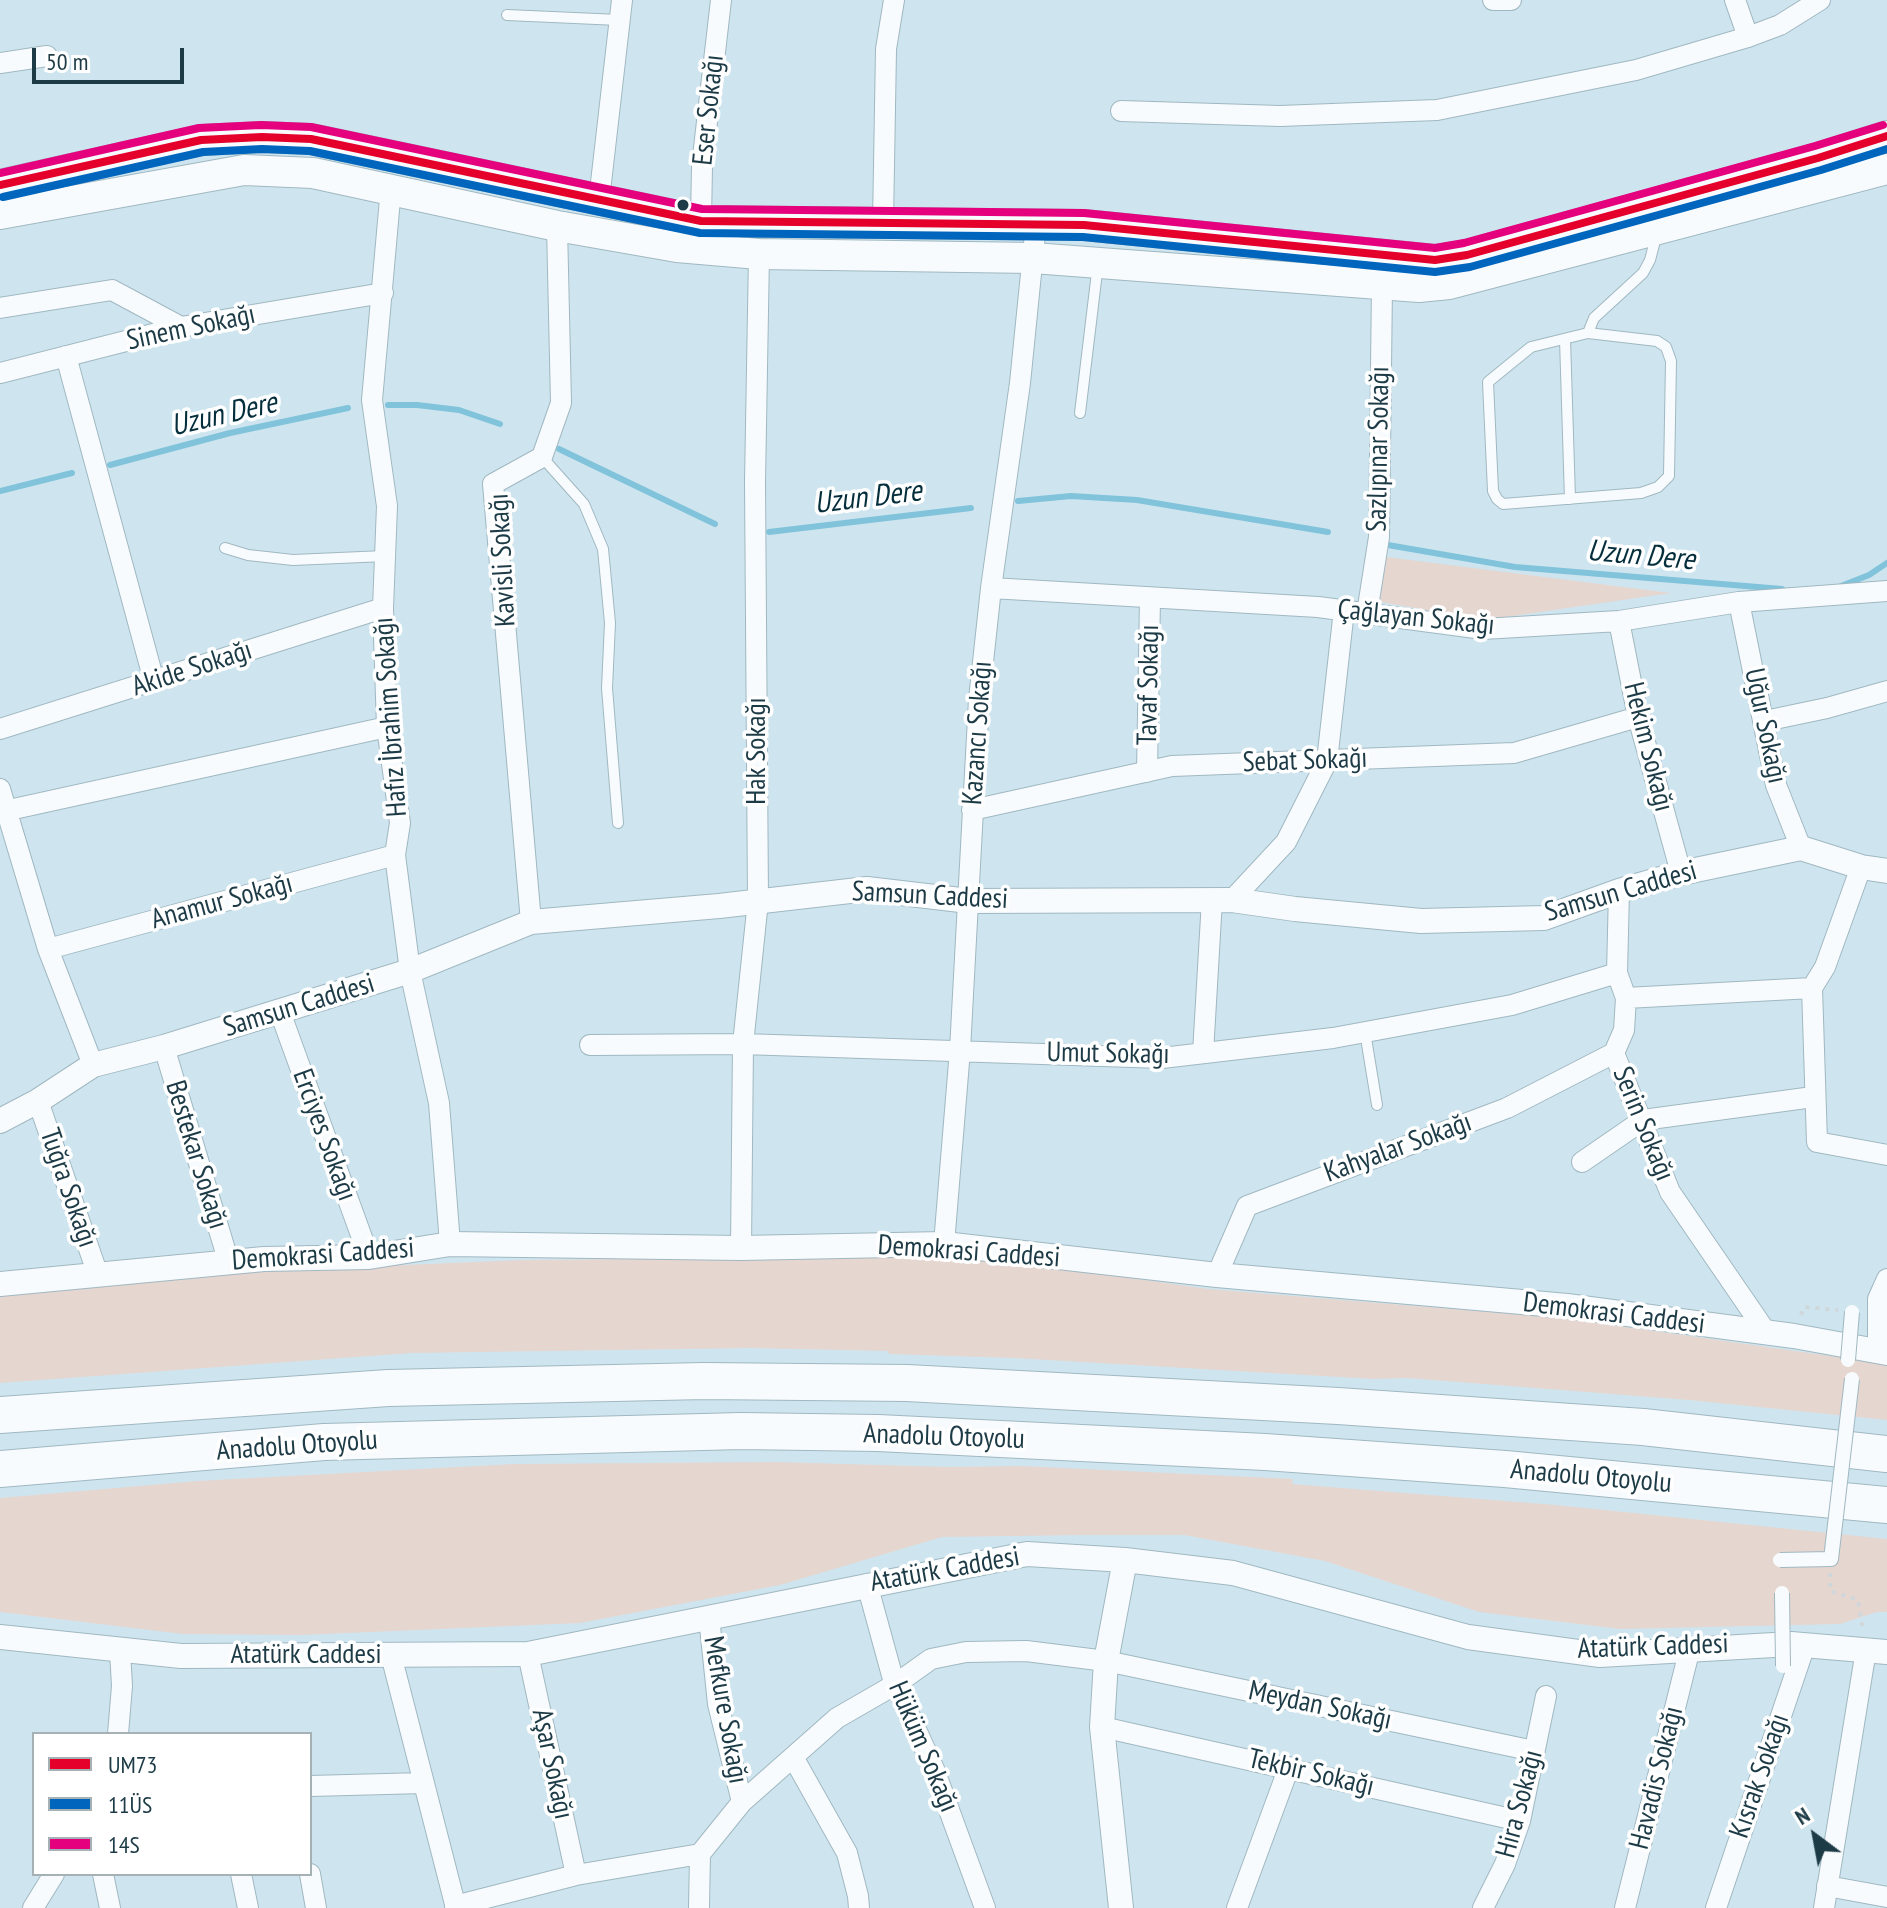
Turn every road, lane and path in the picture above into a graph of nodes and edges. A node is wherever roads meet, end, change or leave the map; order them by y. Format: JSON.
{"nodes":[{"id":1,"x":721,"y":0,"type":"edge"},
{"id":2,"x":894,"y":0,"type":"edge"},
{"id":3,"x":1493,"y":0,"type":"edge"},
{"id":4,"x":1511,"y":0,"type":"edge"},
{"id":5,"x":1735,"y":0,"type":"edge"},
{"id":6,"x":1820,"y":0,"type":"edge"},
{"id":7,"x":620,"y":10,"type":"edge"},
{"id":8,"x":507,"y":15,"type":"dead end"},
{"id":9,"x":1748,"y":37,"type":"junction"},
{"id":10,"x":47,"y":56,"type":"dead end"},
{"id":11,"x":0,"y":63,"type":"edge"},
{"id":12,"x":1121,"y":111,"type":"dead end"},
{"id":13,"x":1887,"y":136,"type":"edge"},
{"id":14,"x":1887,"y":169,"type":"edge"},
{"id":15,"x":0,"y":185,"type":"edge"},
{"id":16,"x":391,"y":188,"type":"junction"},
{"id":17,"x":599,"y":200,"type":"junction"},
{"id":18,"x":0,"y":214,"type":"edge"},
{"id":19,"x":701,"y":221,"type":"junction"},
{"id":20,"x":883,"y":223,"type":"junction"},
{"id":21,"x":1036,"y":224,"type":"junction"},
{"id":22,"x":557,"y":226,"type":"junction"},
{"id":23,"x":1657,"y":230,"type":"junction"},
{"id":24,"x":759,"y":254,"type":"junction"},
{"id":25,"x":1033,"y":258,"type":"junction"},
{"id":26,"x":1098,"y":262,"type":"junction"},
{"id":27,"x":1382,"y":284,"type":"junction"},
{"id":28,"x":383,"y":293,"type":"junction"},
{"id":29,"x":0,"y":308,"type":"edge"},
{"id":30,"x":181,"y":327,"type":"junction"},
{"id":31,"x":1588,"y":333,"type":"junction"},
{"id":32,"x":1565,"y":339,"type":"junction"},
{"id":33,"x":66,"y":356,"type":"junction"},
{"id":34,"x":0,"y":373,"type":"edge"},
{"id":35,"x":1080,"y":413,"type":"dead end"},
{"id":36,"x":542,"y":457,"type":"junction"},
{"id":37,"x":1570,"y":499,"type":"junction"},
{"id":38,"x":225,"y":548,"type":"dead end"},
{"id":39,"x":385,"y":556,"type":"junction"},
{"id":40,"x":991,"y":588,"type":"junction"},
{"id":41,"x":1887,"y":591,"type":"edge"},
{"id":42,"x":1150,"y":598,"type":"junction"},
{"id":43,"x":1739,"y":602,"type":"junction"},
{"id":44,"x":383,"y":608,"type":"junction"},
{"id":45,"x":1344,"y":610,"type":"junction"},
{"id":46,"x":1367,"y":613,"type":"junction"},
{"id":47,"x":1619,"y":621,"type":"junction"},
{"id":48,"x":154,"y":681,"type":"junction"},
{"id":49,"x":1887,"y":691,"type":"edge"},
{"id":50,"x":1638,"y":717,"type":"junction"},
{"id":51,"x":1765,"y":721,"type":"junction"},
{"id":52,"x":387,"y":727,"type":"junction"},
{"id":53,"x":0,"y":729,"type":"edge"},
{"id":54,"x":1327,"y":761,"type":"junction"},
{"id":55,"x":1147,"y":772,"type":"junction"},
{"id":56,"x":0,"y":789,"type":"edge"},
{"id":57,"x":972,"y":810,"type":"junction"},
{"id":58,"x":3,"y":811,"type":"edge"},
{"id":59,"x":618,"y":823,"type":"dead end"},
{"id":60,"x":1801,"y":848,"type":"junction"},
{"id":61,"x":395,"y":855,"type":"junction"},
{"id":62,"x":1861,"y":867,"type":"junction"},
{"id":63,"x":1887,"y":871,"type":"edge"},
{"id":64,"x":1681,"y":873,"type":"junction"},
{"id":65,"x":1619,"y":891,"type":"junction"},
{"id":66,"x":1222,"y":900,"type":"junction"},
{"id":67,"x":758,"y":901,"type":"junction"},
{"id":68,"x":969,"y":901,"type":"junction"},
{"id":69,"x":531,"y":922,"type":"junction"},
{"id":70,"x":48,"y":949,"type":"junction"},
{"id":71,"x":410,"y":971,"type":"junction"},
{"id":72,"x":1617,"y":973,"type":"junction"},
{"id":73,"x":1812,"y":988,"type":"junction"},
{"id":74,"x":1626,"y":998,"type":"junction"},
{"id":75,"x":280,"y":1012,"type":"junction"},
{"id":76,"x":1365,"y":1032,"type":"junction"},
{"id":77,"x":743,"y":1044,"type":"junction"},
{"id":78,"x":590,"y":1045,"type":"dead end"},
{"id":79,"x":164,"y":1047,"type":"junction"},
{"id":80,"x":960,"y":1050,"type":"junction"},
{"id":81,"x":1203,"y":1053,"type":"junction"},
{"id":82,"x":1614,"y":1053,"type":"junction"},
{"id":83,"x":93,"y":1065,"type":"junction"},
{"id":84,"x":1813,"y":1097,"type":"junction"},
{"id":85,"x":38,"y":1101,"type":"junction"},
{"id":86,"x":1377,"y":1105,"type":"dead end"},
{"id":87,"x":1643,"y":1120,"type":"junction"},
{"id":88,"x":0,"y":1121,"type":"edge"},
{"id":89,"x":1887,"y":1155,"type":"edge"},
{"id":90,"x":1582,"y":1162,"type":"dead end"},
{"id":91,"x":450,"y":1244,"type":"junction"},
{"id":92,"x":944,"y":1244,"type":"junction"},
{"id":93,"x":741,"y":1248,"type":"junction"},
{"id":94,"x":369,"y":1257,"type":"junction"},
{"id":95,"x":229,"y":1263,"type":"junction"},
{"id":96,"x":98,"y":1275,"type":"junction"},
{"id":97,"x":1217,"y":1275,"type":"junction"},
{"id":98,"x":1887,"y":1279,"type":"edge"},
{"id":99,"x":0,"y":1284,"type":"edge"},
{"id":100,"x":1804,"y":1307,"type":"dead end"},
{"id":101,"x":1852,"y":1312,"type":"joint"},
{"id":102,"x":1766,"y":1332,"type":"junction"},
{"id":103,"x":1882,"y":1352,"type":"edge"},
{"id":104,"x":1848,"y":1360,"type":"dead end"},
{"id":105,"x":1852,"y":1379,"type":"dead end"},
{"id":106,"x":0,"y":1415,"type":"edge"},
{"id":107,"x":1887,"y":1454,"type":"edge"},
{"id":108,"x":0,"y":1469,"type":"edge"},
{"id":109,"x":1887,"y":1505,"type":"edge"},
{"id":110,"x":1125,"y":1560,"type":"junction"},
{"id":111,"x":1780,"y":1560,"type":"dead end"},
{"id":112,"x":867,"y":1584,"type":"junction"},
{"id":113,"x":1830,"y":1591,"type":"dead end"},
{"id":114,"x":1782,"y":1593,"type":"dead end"},
{"id":115,"x":709,"y":1617,"type":"junction"},
{"id":116,"x":0,"y":1637,"type":"edge"},
{"id":117,"x":1805,"y":1645,"type":"junction"},
{"id":118,"x":1690,"y":1648,"type":"junction"},
{"id":119,"x":120,"y":1651,"type":"junction"},
{"id":120,"x":1877,"y":1651,"type":"edge"},
{"id":121,"x":528,"y":1654,"type":"junction"},
{"id":122,"x":391,"y":1655,"type":"junction"},
{"id":123,"x":1106,"y":1661,"type":"junction"},
{"id":124,"x":1783,"y":1666,"type":"dead end"},
{"id":125,"x":896,"y":1684,"type":"junction"},
{"id":126,"x":1546,"y":1696,"type":"dead end"},
{"id":127,"x":1102,"y":1727,"type":"junction"},
{"id":128,"x":118,"y":1732,"type":"edge"},
{"id":129,"x":1534,"y":1751,"type":"junction"},
{"id":130,"x":793,"y":1757,"type":"junction"},
{"id":131,"x":1289,"y":1767,"type":"junction"},
{"id":132,"x":424,"y":1783,"type":"junction"},
{"id":133,"x":312,"y":1786,"type":"edge"},
{"id":134,"x":742,"y":1802,"type":"junction"},
{"id":135,"x":1520,"y":1821,"type":"junction"},
{"id":136,"x":700,"y":1854,"type":"junction"},
{"id":137,"x":576,"y":1875,"type":"junction"},
{"id":138,"x":53,"y":1876,"type":"edge"},
{"id":139,"x":103,"y":1876,"type":"edge"},
{"id":140,"x":241,"y":1876,"type":"edge"},
{"id":141,"x":310,"y":1876,"type":"edge"},
{"id":142,"x":1827,"y":1886,"type":"junction"},
{"id":143,"x":1887,"y":1897,"type":"edge"},
{"id":144,"x":456,"y":1907,"type":"edge"},
{"id":145,"x":1128,"y":1907,"type":"edge"},
{"id":146,"x":33,"y":1908,"type":"edge"},
{"id":147,"x":110,"y":1908,"type":"edge"},
{"id":148,"x":248,"y":1908,"type":"edge"},
{"id":149,"x":316,"y":1908,"type":"edge"},
{"id":150,"x":699,"y":1908,"type":"edge"},
{"id":151,"x":859,"y":1908,"type":"edge"},
{"id":152,"x":985,"y":1908,"type":"edge"},
{"id":153,"x":1237,"y":1908,"type":"edge"},
{"id":154,"x":1483,"y":1908,"type":"edge"},
{"id":155,"x":1625,"y":1908,"type":"edge"},
{"id":156,"x":1716,"y":1908,"type":"edge"},
{"id":157,"x":1824,"y":1908,"type":"edge"}],
"edges":[{"from":1,"to":19,"type":"street","name":"Eser Sokağı"},
{"from":2,"to":20,"type":"street"},
{"from":3,"to":4,"type":"street"},
{"from":5,"to":9,"type":"street"},
{"from":6,"to":9,"type":"street"},
{"from":7,"to":8,"type":"lane"},
{"from":7,"to":17,"type":"street"},
{"from":9,"to":12,"type":"street"},
{"from":10,"to":11,"type":"street"},
{"from":13,"to":21,"type":"main road"},
{"from":14,"to":23,"type":"main road"},
{"from":15,"to":17,"type":"main road"},
{"from":16,"to":18,"type":"main road"},
{"from":16,"to":22,"type":"main road"},
{"from":16,"to":28,"type":"street","name":"Hafız İbrahim Sokağı"},
{"from":17,"to":19,"type":"main road"},
{"from":19,"to":20,"type":"main road"},
{"from":20,"to":21,"type":"main road"},
{"from":21,"to":25,"type":"street","name":"Kazancı Sokağı"},
{"from":22,"to":24,"type":"main road"},
{"from":22,"to":36,"type":"street"},
{"from":23,"to":27,"type":"main road"},
{"from":23,"to":31,"type":"lane"},
{"from":24,"to":25,"type":"main road"},
{"from":24,"to":67,"type":"street","name":"Hak Sokağı"},
{"from":25,"to":26,"type":"main road"},
{"from":25,"to":40,"type":"street","name":"Kazancı Sokağı"},
{"from":26,"to":27,"type":"main road"},
{"from":26,"to":35,"type":"lane"},
{"from":27,"to":46,"type":"street","name":"Sazlıpınar Sokağı"},
{"from":28,"to":30,"type":"street","name":"Sinem Sokağı"},
{"from":28,"to":39,"type":"street","name":"Hafız İbrahim Sokağı"},
{"from":29,"to":30,"type":"street"},
{"from":30,"to":33,"type":"street","name":"Sinem Sokağı"},
{"from":31,"to":32,"type":"lane"},
{"from":31,"to":37,"type":"lane"},
{"from":32,"to":37,"type":"lane"},
{"from":32,"to":37,"type":"lane"},
{"from":33,"to":34,"type":"street","name":"Sinem Sokağı"},
{"from":33,"to":48,"type":"street"},
{"from":36,"to":59,"type":"lane"},
{"from":36,"to":69,"type":"street","name":"Kavisli Sokağı"},
{"from":38,"to":39,"type":"lane"},
{"from":39,"to":44,"type":"street","name":"Hafız İbrahim Sokağı"},
{"from":40,"to":42,"type":"street","name":"Çağlayan Sokağı"},
{"from":40,"to":57,"type":"street","name":"Kazancı Sokağı"},
{"from":41,"to":43,"type":"street","name":"Çağlayan Sokağı"},
{"from":42,"to":45,"type":"street","name":"Çağlayan Sokağı"},
{"from":42,"to":55,"type":"street","name":"Tavaf Sokağı"},
{"from":43,"to":47,"type":"street","name":"Çağlayan Sokağı"},
{"from":43,"to":51,"type":"street","name":"Uğur Sokağı"},
{"from":44,"to":48,"type":"street","name":"Akide Sokağı"},
{"from":44,"to":52,"type":"street","name":"Hafız İbrahim Sokağı"},
{"from":45,"to":46,"type":"street","name":"Çağlayan Sokağı"},
{"from":45,"to":54,"type":"street"},
{"from":46,"to":47,"type":"street","name":"Çağlayan Sokağı"},
{"from":47,"to":50,"type":"street","name":"Hekim Sokağı"},
{"from":48,"to":53,"type":"street","name":"Akide Sokağı"},
{"from":49,"to":51,"type":"street"},
{"from":50,"to":54,"type":"street","name":"Sebat Sokağı"},
{"from":50,"to":64,"type":"street","name":"Hekim Sokağı"},
{"from":51,"to":60,"type":"street","name":"Uğur Sokağı"},
{"from":52,"to":58,"type":"street"},
{"from":52,"to":61,"type":"street","name":"Hafız İbrahim Sokağı"},
{"from":54,"to":55,"type":"street","name":"Sebat Sokağı"},
{"from":54,"to":66,"type":"street"},
{"from":55,"to":57,"type":"street","name":"Sebat Sokağı"},
{"from":56,"to":58,"type":"street"},
{"from":57,"to":68,"type":"street","name":"Kazancı Sokağı"},
{"from":58,"to":70,"type":"street"},
{"from":60,"to":62,"type":"street","name":"Samsun Caddesi"},
{"from":60,"to":64,"type":"street","name":"Samsun Caddesi"},
{"from":61,"to":70,"type":"street","name":"Anamur Sokağı"},
{"from":61,"to":71,"type":"street","name":"Hafız İbrahim Sokağı"},
{"from":62,"to":63,"type":"street","name":"Samsun Caddesi"},
{"from":62,"to":73,"type":"street"},
{"from":64,"to":65,"type":"street","name":"Samsun Caddesi"},
{"from":65,"to":66,"type":"street","name":"Samsun Caddesi"},
{"from":65,"to":72,"type":"street","name":"Serin Sokağı"},
{"from":66,"to":68,"type":"street","name":"Samsun Caddesi"},
{"from":66,"to":81,"type":"street"},
{"from":67,"to":68,"type":"street","name":"Samsun Caddesi"},
{"from":67,"to":69,"type":"street","name":"Samsun Caddesi"},
{"from":67,"to":77,"type":"street","name":"Hak Sokağı"},
{"from":68,"to":80,"type":"street","name":"Kazancı Sokağı"},
{"from":69,"to":71,"type":"street","name":"Samsun Caddesi"},
{"from":70,"to":83,"type":"street"},
{"from":71,"to":75,"type":"street","name":"Samsun Caddesi"},
{"from":71,"to":91,"type":"street","name":"Hafız İbrahim Sokağı"},
{"from":72,"to":74,"type":"street","name":"Serin Sokağı"},
{"from":72,"to":76,"type":"street","name":"Umut Sokağı"},
{"from":73,"to":74,"type":"street"},
{"from":73,"to":84,"type":"street"},
{"from":74,"to":82,"type":"street","name":"Serin Sokağı"},
{"from":75,"to":79,"type":"street","name":"Samsun Caddesi"},
{"from":75,"to":94,"type":"street","name":"Erciyes Sokağı"},
{"from":76,"to":81,"type":"street","name":"Umut Sokağı"},
{"from":76,"to":86,"type":"lane"},
{"from":77,"to":78,"type":"street","name":"Umut Sokağı"},
{"from":77,"to":80,"type":"street","name":"Umut Sokağı"},
{"from":77,"to":93,"type":"street","name":"Hak Sokağı"},
{"from":79,"to":83,"type":"street","name":"Samsun Caddesi"},
{"from":79,"to":95,"type":"street","name":"Bestekar Sokağı"},
{"from":80,"to":81,"type":"street","name":"Umut Sokağı"},
{"from":80,"to":92,"type":"street","name":"Kazancı Sokağı"},
{"from":82,"to":87,"type":"street","name":"Serin Sokağı"},
{"from":82,"to":97,"type":"street","name":"Kahyalar Sokağı"},
{"from":83,"to":85,"type":"street","name":"Samsun Caddesi"},
{"from":84,"to":87,"type":"street"},
{"from":84,"to":89,"type":"street"},
{"from":85,"to":88,"type":"street","name":"Samsun Caddesi"},
{"from":85,"to":96,"type":"street","name":"Tuğra Sokağı"},
{"from":87,"to":90,"type":"street"},
{"from":87,"to":102,"type":"street","name":"Serin Sokağı"},
{"from":91,"to":93,"type":"street","name":"Demokrasi Caddesi"},
{"from":91,"to":94,"type":"street","name":"Demokrasi Caddesi"},
{"from":92,"to":93,"type":"street","name":"Demokrasi Caddesi"},
{"from":92,"to":97,"type":"street","name":"Demokrasi Caddesi"},
{"from":94,"to":95,"type":"street","name":"Demokrasi Caddesi"},
{"from":95,"to":96,"type":"street","name":"Demokrasi Caddesi"},
{"from":96,"to":99,"type":"street","name":"Demokrasi Caddesi"},
{"from":97,"to":102,"type":"street","name":"Demokrasi Caddesi"},
{"from":98,"to":103,"type":"street"},
{"from":100,"to":101,"type":"path"},
{"from":101,"to":104,"type":"street","bridge":true},
{"from":102,"to":103,"type":"street","name":"Demokrasi Caddesi"},
{"from":105,"to":111,"type":"street","bridge":true},
{"from":106,"to":107,"type":"highway","name":"Anadolu Otoyolu"},
{"from":108,"to":109,"type":"highway","name":"Anadolu Otoyolu"},
{"from":110,"to":112,"type":"street","name":"Atatürk Caddesi"},
{"from":110,"to":118,"type":"street","name":"Atatürk Caddesi"},
{"from":110,"to":123,"type":"street"},
{"from":112,"to":115,"type":"street","name":"Atatürk Caddesi"},
{"from":112,"to":125,"type":"street","name":"Hüküm Sokağı"},
{"from":113,"to":120,"type":"path"},
{"from":114,"to":124,"type":"street","bridge":true},
{"from":115,"to":121,"type":"street","name":"Atatürk Caddesi"},
{"from":115,"to":134,"type":"street","name":"Mefkure Sokağı"},
{"from":116,"to":119,"type":"street","name":"Atatürk Caddesi"},
{"from":117,"to":118,"type":"street","name":"Atatürk Caddesi"},
{"from":117,"to":120,"type":"street","name":"Atatürk Caddesi"},
{"from":117,"to":156,"type":"street","name":"Kısrak Sokağı"},
{"from":118,"to":155,"type":"street","name":"Havadis Sokağı"},
{"from":119,"to":122,"type":"street","name":"Atatürk Caddesi"},
{"from":119,"to":128,"type":"street"},
{"from":120,"to":142,"type":"street"},
{"from":121,"to":122,"type":"street","name":"Atatürk Caddesi"},
{"from":121,"to":137,"type":"street","name":"Aşar Sokağı"},
{"from":122,"to":132,"type":"street"},
{"from":123,"to":125,"type":"street","name":"Meydan Sokağı"},
{"from":123,"to":127,"type":"street"},
{"from":123,"to":129,"type":"street","name":"Meydan Sokağı"},
{"from":125,"to":130,"type":"street","name":"Meydan Sokağı"},
{"from":125,"to":152,"type":"street","name":"Hüküm Sokağı"},
{"from":126,"to":129,"type":"street","name":"Hira Sokağı"},
{"from":127,"to":131,"type":"street","name":"Tekbir Sokağı"},
{"from":127,"to":145,"type":"street"},
{"from":129,"to":135,"type":"street","name":"Hira Sokağı"},
{"from":130,"to":134,"type":"street","name":"Meydan Sokağı"},
{"from":130,"to":151,"type":"street"},
{"from":131,"to":135,"type":"street","name":"Tekbir Sokağı"},
{"from":131,"to":153,"type":"street"},
{"from":132,"to":133,"type":"street"},
{"from":132,"to":144,"type":"street"},
{"from":134,"to":136,"type":"street","name":"Meydan Sokağı"},
{"from":135,"to":154,"type":"street","name":"Hira Sokağı"},
{"from":136,"to":137,"type":"street"},
{"from":136,"to":150,"type":"street"},
{"from":137,"to":144,"type":"street"},
{"from":138,"to":146,"type":"street"},
{"from":139,"to":147,"type":"street"},
{"from":140,"to":148,"type":"street"},
{"from":141,"to":149,"type":"street"},
{"from":142,"to":143,"type":"street"},
{"from":142,"to":157,"type":"street"}]}
